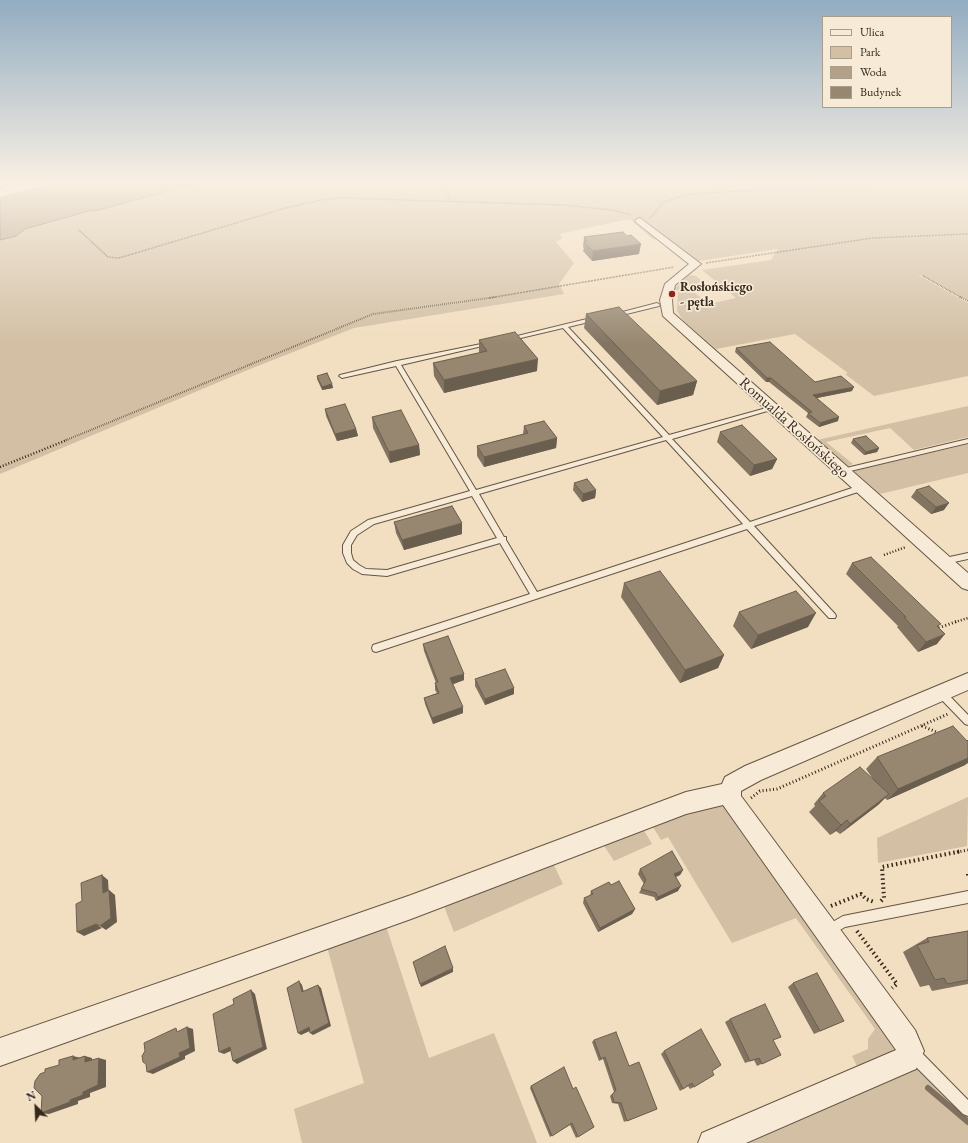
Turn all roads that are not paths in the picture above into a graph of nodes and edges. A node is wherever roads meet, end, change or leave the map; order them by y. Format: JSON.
{"nodes":[{"id":1,"x":663,"y":237,"type":"edge"},
{"id":2,"x":656,"y":305,"type":"dead end"},
{"id":3,"x":610,"y":316,"type":"edge"},
{"id":4,"x":602,"y":318,"type":"edge"},
{"id":5,"x":564,"y":326,"type":"junction"},
{"id":6,"x":503,"y":340,"type":"edge"},
{"id":7,"x":496,"y":341,"type":"edge"},
{"id":8,"x":397,"y":364,"type":"junction"},
{"id":9,"x":342,"y":376,"type":"dead end"},
{"id":10,"x":772,"y":408,"type":"junction"},
{"id":11,"x":668,"y":438,"type":"junction"},
{"id":12,"x":968,"y":441,"type":"edge"},
{"id":13,"x":842,"y":471,"type":"junction"},
{"id":14,"x":861,"y":488,"type":"junction"},
{"id":15,"x":475,"y":492,"type":"junction"},
{"id":16,"x":749,"y":526,"type":"junction"},
{"id":17,"x":503,"y":539,"type":"junction"},
{"id":18,"x":968,"y":556,"type":"edge"},
{"id":19,"x":945,"y":562,"type":"junction"},
{"id":20,"x":968,"y":583,"type":"edge"},
{"id":21,"x":535,"y":595,"type":"junction"},
{"id":22,"x":832,"y":616,"type":"dead end"},
{"id":23,"x":376,"y":648,"type":"dead end"},
{"id":24,"x":968,"y":681,"type":"edge"},
{"id":25,"x":941,"y":693,"type":"junction"},
{"id":26,"x":968,"y":721,"type":"edge"},
{"id":27,"x":729,"y":793,"type":"junction"},
{"id":28,"x":968,"y":897,"type":"edge"},
{"id":29,"x":827,"y":932,"type":"junction"},
{"id":30,"x":910,"y":1051,"type":"junction"},
{"id":31,"x":0,"y":1052,"type":"edge"},
{"id":32,"x":968,"y":1109,"type":"edge"},
{"id":33,"x":712,"y":1143,"type":"edge"}],
"edges":[{"from":1,"to":10,"type":"street","name":"Romualda Rosłońskiego"},
{"from":2,"to":3,"type":"lane"},
{"from":4,"to":5,"type":"lane"},
{"from":5,"to":6,"type":"lane"},
{"from":5,"to":11,"type":"lane"},
{"from":7,"to":8,"type":"lane"},
{"from":8,"to":9,"type":"lane"},
{"from":8,"to":15,"type":"lane"},
{"from":10,"to":11,"type":"lane"},
{"from":10,"to":13,"type":"street","name":"Romualda Rosłońskiego"},
{"from":11,"to":15,"type":"lane"},
{"from":11,"to":16,"type":"lane"},
{"from":12,"to":13,"type":"lane"},
{"from":13,"to":14,"type":"street","name":"Romualda Rosłońskiego"},
{"from":14,"to":16,"type":"lane"},
{"from":14,"to":19,"type":"street","name":"Romualda Rosłońskiego"},
{"from":15,"to":17,"type":"lane"},
{"from":15,"to":17,"type":"lane"},
{"from":16,"to":21,"type":"lane"},
{"from":16,"to":22,"type":"lane"},
{"from":17,"to":21,"type":"lane"},
{"from":18,"to":19,"type":"lane"},
{"from":19,"to":20,"type":"street","name":"Romualda Rosłońskiego"},
{"from":21,"to":23,"type":"lane"},
{"from":24,"to":25,"type":"street"},
{"from":25,"to":26,"type":"lane"},
{"from":25,"to":27,"type":"street"},
{"from":27,"to":29,"type":"street"},
{"from":27,"to":31,"type":"street"},
{"from":28,"to":29,"type":"lane"},
{"from":29,"to":30,"type":"street"},
{"from":30,"to":32,"type":"lane"},
{"from":30,"to":33,"type":"street"}]}
